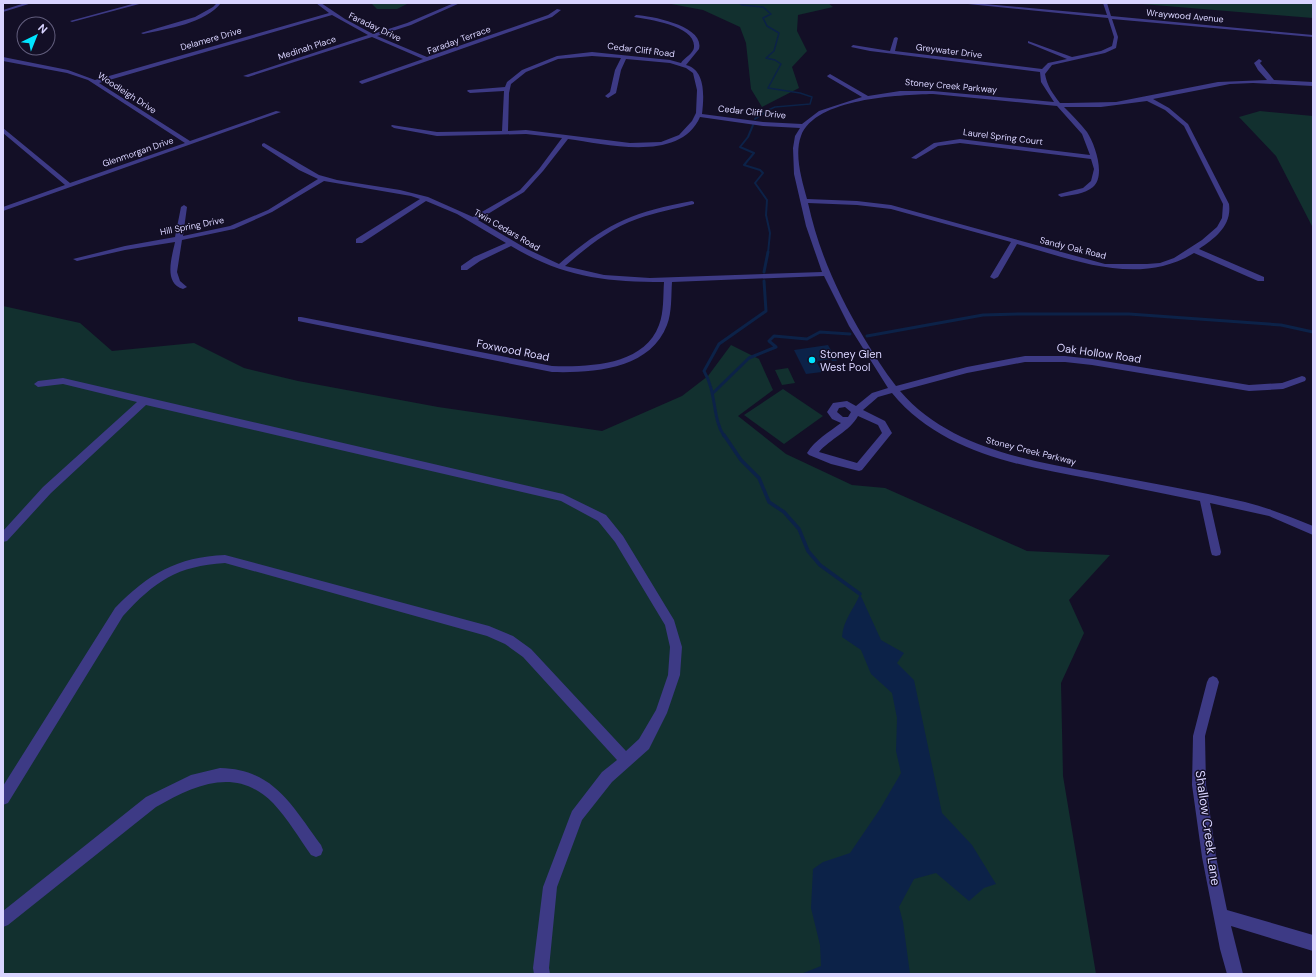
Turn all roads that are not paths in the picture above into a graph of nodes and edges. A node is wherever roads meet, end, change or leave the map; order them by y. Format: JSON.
{"nodes":[{"id":1,"x":30,"y":3,"type":"edge"},
{"id":2,"x":141,"y":3,"type":"edge"},
{"id":3,"x":219,"y":3,"type":"edge"},
{"id":4,"x":318,"y":3,"type":"edge"},
{"id":5,"x":458,"y":3,"type":"edge"},
{"id":6,"x":960,"y":3,"type":"edge"},
{"id":7,"x":1105,"y":3,"type":"edge"},
{"id":8,"x":559,"y":10,"type":"dead end"},
{"id":9,"x":3,"y":11,"type":"edge"},
{"id":10,"x":332,"y":14,"type":"junction"},
{"id":11,"x":636,"y":16,"type":"dead end"},
{"id":12,"x":1109,"y":17,"type":"junction"},
{"id":13,"x":72,"y":21,"type":"dead end"},
{"id":14,"x":143,"y":33,"type":"dead end"},
{"id":15,"x":372,"y":36,"type":"junction"},
{"id":16,"x":1313,"y":36,"type":"edge"},
{"id":17,"x":896,"y":38,"type":"dead end"},
{"id":18,"x":1030,"y":42,"type":"dead end"},
{"id":19,"x":853,"y":46,"type":"dead end"},
{"id":20,"x":892,"y":52,"type":"junction"},
{"id":21,"x":624,"y":57,"type":"junction"},
{"id":22,"x":1072,"y":58,"type":"junction"},
{"id":23,"x":3,"y":59,"type":"edge"},
{"id":24,"x":428,"y":59,"type":"junction"},
{"id":25,"x":1259,"y":60,"type":"dead end"},
{"id":26,"x":683,"y":65,"type":"junction"},
{"id":27,"x":1043,"y":71,"type":"junction"},
{"id":28,"x":246,"y":76,"type":"dead end"},
{"id":29,"x":830,"y":76,"type":"dead end"},
{"id":30,"x":95,"y":82,"type":"junction"},
{"id":31,"x":362,"y":82,"type":"dead end"},
{"id":32,"x":1272,"y":82,"type":"junction"},
{"id":33,"x":1313,"y":84,"type":"edge"},
{"id":34,"x":507,"y":89,"type":"junction"},
{"id":35,"x":470,"y":91,"type":"dead end"},
{"id":36,"x":608,"y":96,"type":"dead end"},
{"id":37,"x":866,"y":96,"type":"junction"},
{"id":38,"x":1148,"y":99,"type":"junction"},
{"id":39,"x":1061,"y":105,"type":"junction"},
{"id":40,"x":278,"y":112,"type":"dead end"},
{"id":41,"x":698,"y":115,"type":"junction"},
{"id":42,"x":394,"y":126,"type":"dead end"},
{"id":43,"x":803,"y":126,"type":"junction"},
{"id":44,"x":3,"y":130,"type":"edge"},
{"id":45,"x":506,"y":131,"type":"junction"},
{"id":46,"x":566,"y":136,"type":"junction"},
{"id":47,"x":189,"y":144,"type":"junction"},
{"id":48,"x":264,"y":145,"type":"dead end"},
{"id":49,"x":1093,"y":157,"type":"junction"},
{"id":50,"x":914,"y":158,"type":"dead end"},
{"id":51,"x":324,"y":178,"type":"junction"},
{"id":52,"x":70,"y":186,"type":"junction"},
{"id":53,"x":1061,"y":195,"type":"dead end"},
{"id":54,"x":426,"y":198,"type":"junction"},
{"id":55,"x":804,"y":201,"type":"junction"},
{"id":56,"x":692,"y":203,"type":"dead end"},
{"id":57,"x":184,"y":207,"type":"dead end"},
{"id":58,"x":3,"y":209,"type":"edge"},
{"id":59,"x":473,"y":220,"type":"junction"},
{"id":60,"x":179,"y":239,"type":"junction"},
{"id":61,"x":359,"y":241,"type":"dead end"},
{"id":62,"x":1015,"y":242,"type":"junction"},
{"id":63,"x":511,"y":243,"type":"junction"},
{"id":64,"x":1192,"y":249,"type":"junction"},
{"id":65,"x":77,"y":259,"type":"dead end"},
{"id":66,"x":464,"y":268,"type":"dead end"},
{"id":67,"x":560,"y":268,"type":"junction"},
{"id":68,"x":826,"y":274,"type":"junction"},
{"id":69,"x":994,"y":277,"type":"dead end"},
{"id":70,"x":1261,"y":279,"type":"dead end"},
{"id":71,"x":668,"y":280,"type":"junction"},
{"id":72,"x":183,"y":287,"type":"dead end"},
{"id":73,"x":301,"y":319,"type":"dead end"},
{"id":74,"x":1302,"y":379,"type":"dead end"},
{"id":75,"x":38,"y":384,"type":"dead end"},
{"id":76,"x":895,"y":391,"type":"junction"},
{"id":77,"x":144,"y":401,"type":"junction"},
{"id":78,"x":853,"y":415,"type":"junction"},
{"id":79,"x":1204,"y":497,"type":"junction"},
{"id":80,"x":1313,"y":530,"type":"edge"},
{"id":81,"x":3,"y":538,"type":"edge"},
{"id":82,"x":1216,"y":552,"type":"dead end"},
{"id":83,"x":1213,"y":682,"type":"dead end"},
{"id":84,"x":626,"y":760,"type":"junction"},
{"id":85,"x":3,"y":798,"type":"edge"},
{"id":86,"x":316,"y":850,"type":"dead end"},
{"id":87,"x":1221,"y":916,"type":"junction"},
{"id":88,"x":3,"y":920,"type":"edge"},
{"id":89,"x":1313,"y":943,"type":"edge"},
{"id":90,"x":542,"y":974,"type":"edge"},
{"id":91,"x":1235,"y":974,"type":"edge"}],
"edges":[{"from":1,"to":9,"type":"street"},
{"from":2,"to":13,"type":"street"},
{"from":3,"to":14,"type":"street"},
{"from":4,"to":10,"type":"street","name":"Faraday Drive"},
{"from":5,"to":15,"type":"street","name":"Medinah Place"},
{"from":6,"to":12,"type":"street","name":"Wraywood Avenue"},
{"from":7,"to":12,"type":"street"},
{"from":8,"to":24,"type":"street","name":"Faraday Terrace"},
{"from":10,"to":15,"type":"street","name":"Faraday Drive"},
{"from":10,"to":30,"type":"street","name":"Delamere Drive"},
{"from":11,"to":26,"type":"street"},
{"from":12,"to":16,"type":"street","name":"Wraywood Avenue"},
{"from":12,"to":22,"type":"street"},
{"from":15,"to":24,"type":"street","name":"Faraday Drive"},
{"from":15,"to":28,"type":"street","name":"Medinah Place"},
{"from":17,"to":20,"type":"street"},
{"from":18,"to":22,"type":"street"},
{"from":19,"to":20,"type":"street","name":"Greywater Drive"},
{"from":20,"to":27,"type":"street","name":"Greywater Drive"},
{"from":21,"to":26,"type":"street","name":"Cedar Cliff Road"},
{"from":21,"to":34,"type":"street","name":"Cedar Cliff Road"},
{"from":21,"to":36,"type":"street"},
{"from":22,"to":27,"type":"street"},
{"from":23,"to":30,"type":"street","name":"Woodleigh Drive"},
{"from":24,"to":31,"type":"street","name":"Faraday Terrace"},
{"from":25,"to":32,"type":"street"},
{"from":26,"to":41,"type":"street","name":"Cedar Cliff Road"},
{"from":27,"to":39,"type":"street"},
{"from":29,"to":37,"type":"street"},
{"from":30,"to":47,"type":"street","name":"Woodleigh Drive"},
{"from":32,"to":33,"type":"street","name":"Stoney Creek Parkway"},
{"from":32,"to":38,"type":"street","name":"Stoney Creek Parkway"},
{"from":34,"to":35,"type":"street"},
{"from":34,"to":45,"type":"street"},
{"from":37,"to":39,"type":"street","name":"Stoney Creek Parkway"},
{"from":37,"to":43,"type":"street","name":"Stoney Creek Parkway"},
{"from":38,"to":39,"type":"street","name":"Stoney Creek Parkway"},
{"from":38,"to":64,"type":"street","name":"Sandy Oak Road"},
{"from":39,"to":49,"type":"street"},
{"from":40,"to":47,"type":"street","name":"Glenmorgan Drive"},
{"from":41,"to":43,"type":"street","name":"Cedar Cliff Drive"},
{"from":41,"to":46,"type":"street","name":"Cedar Cliff Road"},
{"from":42,"to":45,"type":"street","name":"Cedar Cliff Road"},
{"from":43,"to":55,"type":"street","name":"Stoney Creek Parkway"},
{"from":44,"to":52,"type":"street"},
{"from":45,"to":46,"type":"street","name":"Cedar Cliff Road"},
{"from":46,"to":59,"type":"street"},
{"from":47,"to":52,"type":"street","name":"Glenmorgan Drive"},
{"from":48,"to":51,"type":"street","name":"Twin Cedars Road"},
{"from":49,"to":50,"type":"street","name":"Laurel Spring Court"},
{"from":49,"to":53,"type":"street"},
{"from":51,"to":54,"type":"street","name":"Twin Cedars Road"},
{"from":51,"to":60,"type":"street","name":"Hill Spring Drive"},
{"from":52,"to":58,"type":"street","name":"Glenmorgan Drive"},
{"from":54,"to":59,"type":"street","name":"Twin Cedars Road"},
{"from":54,"to":61,"type":"street"},
{"from":55,"to":62,"type":"street","name":"Sandy Oak Road"},
{"from":55,"to":68,"type":"street","name":"Stoney Creek Parkway"},
{"from":56,"to":67,"type":"street"},
{"from":57,"to":60,"type":"street"},
{"from":59,"to":63,"type":"street","name":"Twin Cedars Road"},
{"from":60,"to":65,"type":"street","name":"Hill Spring Drive"},
{"from":60,"to":72,"type":"street"},
{"from":62,"to":64,"type":"street","name":"Sandy Oak Road"},
{"from":62,"to":69,"type":"street"},
{"from":63,"to":66,"type":"street"},
{"from":63,"to":67,"type":"street","name":"Twin Cedars Road"},
{"from":64,"to":70,"type":"street"},
{"from":67,"to":71,"type":"street","name":"Twin Cedars Road"},
{"from":68,"to":71,"type":"street","name":"Twin Cedars Road"},
{"from":68,"to":76,"type":"street","name":"Stoney Creek Parkway"},
{"from":71,"to":73,"type":"street","name":"Foxwood Road"},
{"from":74,"to":76,"type":"street","name":"Oak Hollow Road"},
{"from":75,"to":77,"type":"street"},
{"from":76,"to":78,"type":"street","name":"Oak Hollow Road"},
{"from":76,"to":79,"type":"street","name":"Stoney Creek Parkway"},
{"from":77,"to":81,"type":"street"},
{"from":77,"to":84,"type":"street"},
{"from":78,"to":78,"type":"street","name":"Oak Hollow Road"},
{"from":79,"to":80,"type":"street","name":"Stoney Creek Parkway"},
{"from":79,"to":82,"type":"street"},
{"from":83,"to":87,"type":"street","name":"Shallow Creek Lane"},
{"from":84,"to":85,"type":"street"},
{"from":84,"to":90,"type":"street"},
{"from":86,"to":88,"type":"street"},
{"from":87,"to":89,"type":"street"},
{"from":87,"to":91,"type":"street","name":"Shallow Creek Lane"}]}
